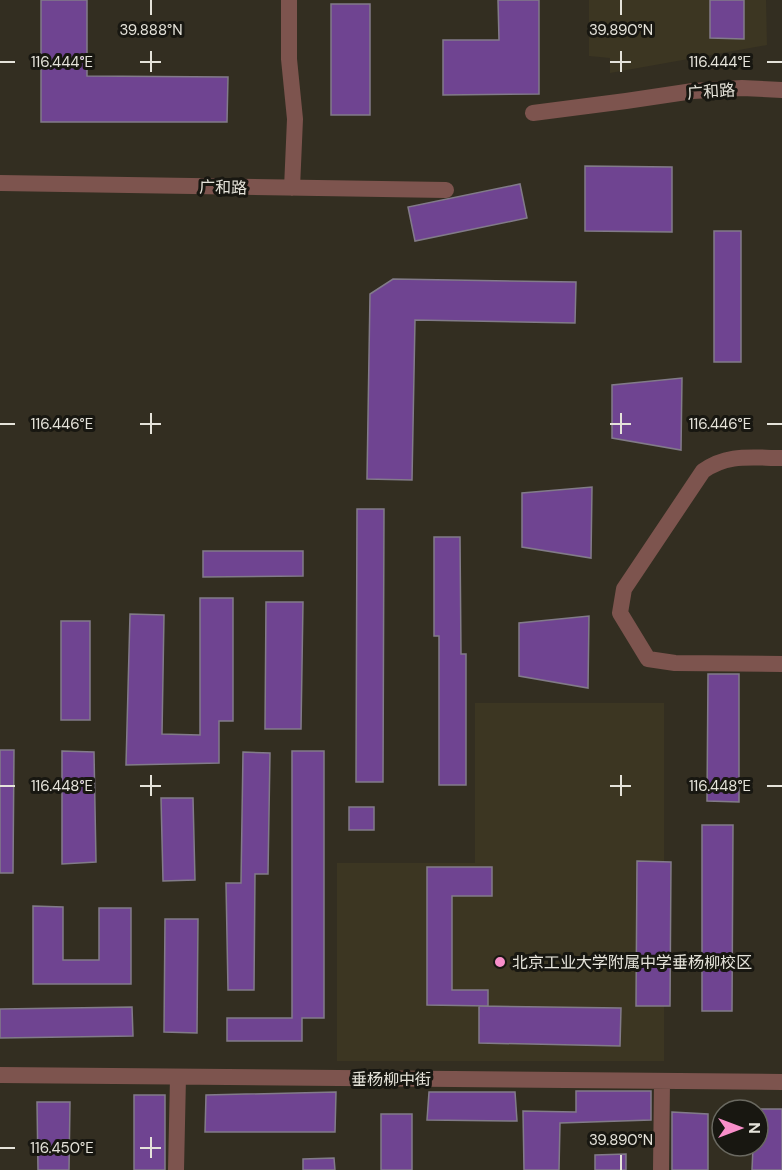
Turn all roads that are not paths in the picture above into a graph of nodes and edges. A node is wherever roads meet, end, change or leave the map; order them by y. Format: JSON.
{"nodes":[{"id":1,"x":289,"y":0,"type":"edge"},
{"id":2,"x":782,"y":90,"type":"edge"},
{"id":3,"x":533,"y":113,"type":"dead end"},
{"id":4,"x":0,"y":183,"type":"edge"},
{"id":5,"x":291,"y":188,"type":"junction"},
{"id":6,"x":446,"y":190,"type":"dead end"},
{"id":7,"x":782,"y":458,"type":"edge"},
{"id":8,"x":782,"y":664,"type":"edge"},
{"id":9,"x":0,"y":1076,"type":"edge"},
{"id":10,"x":178,"y":1077,"type":"junction"},
{"id":11,"x":662,"y":1081,"type":"junction"},
{"id":12,"x":782,"y":1082,"type":"edge"},
{"id":13,"x":176,"y":1170,"type":"edge"},
{"id":14,"x":661,"y":1170,"type":"edge"}],
"edges":[{"from":1,"to":5,"type":"street"},
{"from":2,"to":3,"type":"street","name":"广和路"},
{"from":4,"to":5,"type":"street","name":"广和路"},
{"from":5,"to":6,"type":"street","name":"广和路"},
{"from":7,"to":8,"type":"street"},
{"from":9,"to":10,"type":"street","name":"垂杨柳中街"},
{"from":10,"to":11,"type":"street","name":"垂杨柳中街"},
{"from":10,"to":13,"type":"street"},
{"from":11,"to":12,"type":"street","name":"垂杨柳中街"},
{"from":11,"to":14,"type":"street"}]}
